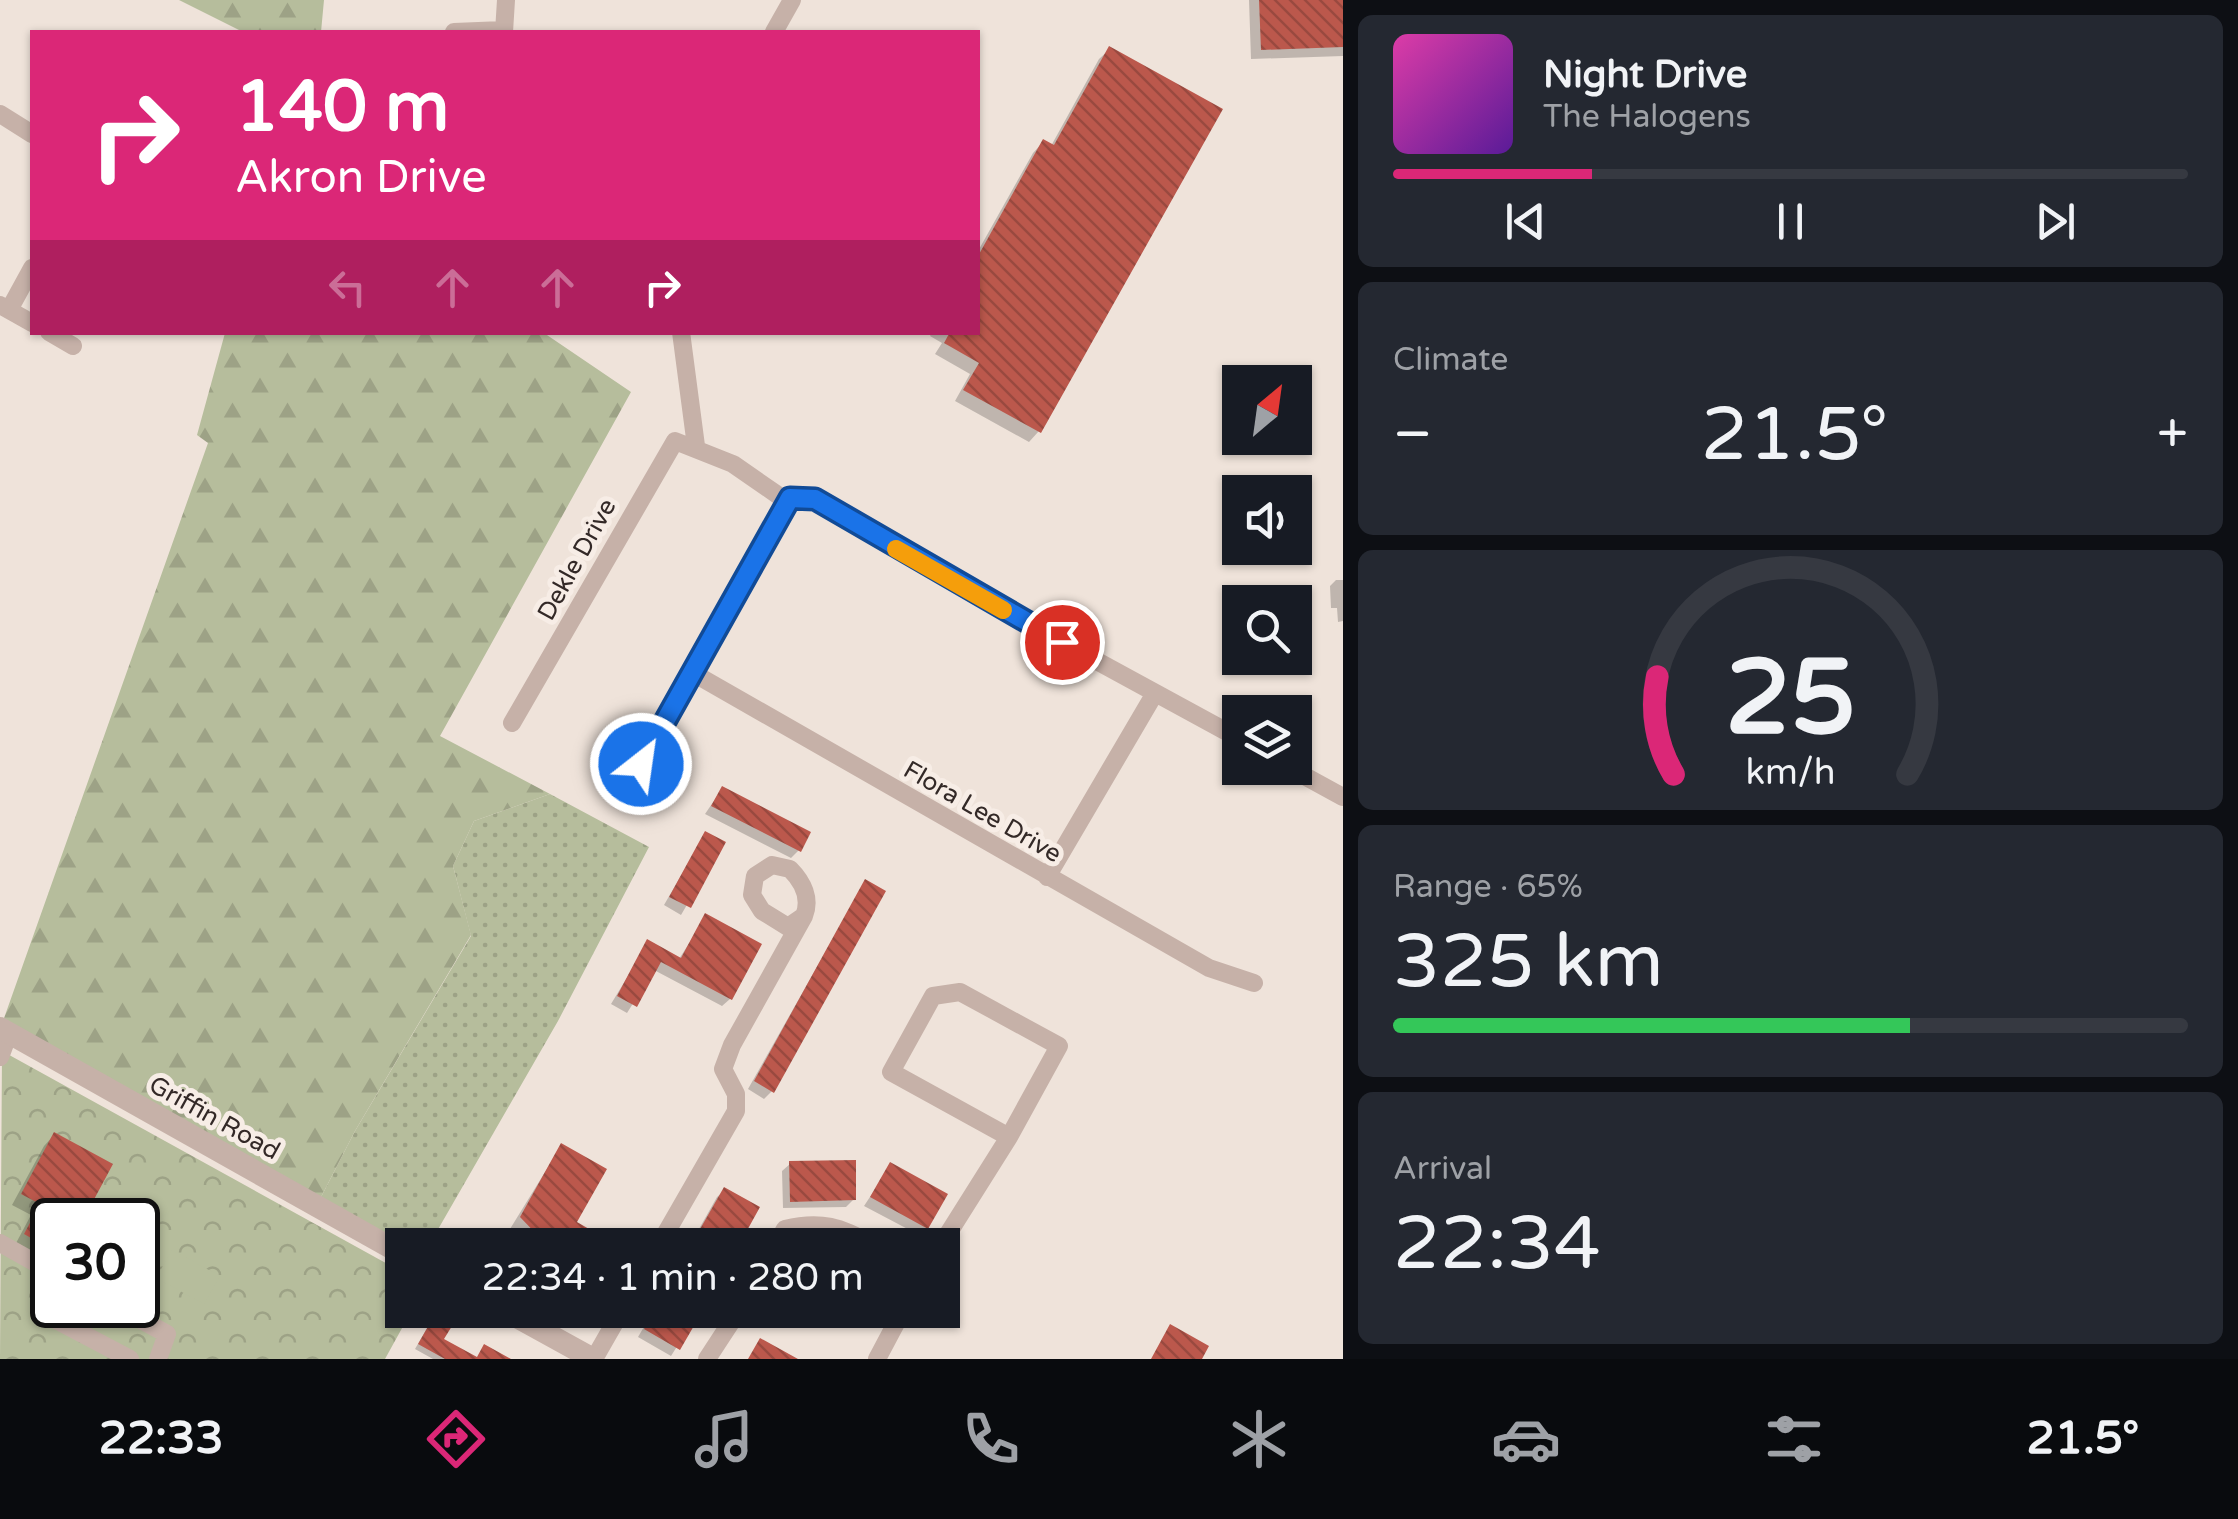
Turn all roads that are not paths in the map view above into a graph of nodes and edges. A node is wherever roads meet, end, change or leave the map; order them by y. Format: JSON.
{"nodes":[{"id":1,"x":506,"y":0,"type":"edge"},
{"id":2,"x":792,"y":0,"type":"edge"},
{"id":3,"x":504,"y":30,"type":"edge"},
{"id":4,"x":775,"y":30,"type":"edge"},
{"id":5,"x":0,"y":114,"type":"edge"},
{"id":6,"x":30,"y":133,"type":"edge"},
{"id":7,"x":30,"y":271,"type":"edge"},
{"id":8,"x":4,"y":308,"type":"edge"},
{"id":9,"x":30,"y":322,"type":"edge"},
{"id":10,"x":54,"y":335,"type":"edge"},
{"id":11,"x":681,"y":335,"type":"edge"},
{"id":12,"x":73,"y":346,"type":"dead end"},
{"id":13,"x":696,"y":446,"type":"junction"},
{"id":14,"x":790,"y":498,"type":"junction"},
{"id":15,"x":693,"y":673,"type":"junction"},
{"id":16,"x":1155,"y":693,"type":"junction"},
{"id":17,"x":512,"y":722,"type":"dead end"},
{"id":18,"x":1222,"y":730,"type":"edge"},
{"id":19,"x":641,"y":764,"type":"dead end"},
{"id":20,"x":1312,"y":780,"type":"edge"},
{"id":21,"x":1343,"y":797,"type":"edge"},
{"id":22,"x":1047,"y":876,"type":"junction"},
{"id":23,"x":804,"y":916,"type":"dead end"},
{"id":24,"x":1254,"y":984,"type":"dead end"},
{"id":25,"x":4,"y":1031,"type":"edge"},
{"id":26,"x":0,"y":1057,"type":"edge"},
{"id":27,"x":1009,"y":1137,"type":"junction"},
{"id":28,"x":669,"y":1228,"type":"edge"},
{"id":29,"x":789,"y":1228,"type":"edge"},
{"id":30,"x":840,"y":1228,"type":"edge"},
{"id":31,"x":952,"y":1228,"type":"edge"},
{"id":32,"x":0,"y":1243,"type":"edge"},
{"id":33,"x":385,"y":1244,"type":"edge"},
{"id":34,"x":30,"y":1260,"type":"edge"},
{"id":35,"x":70,"y":1328,"type":"edge"},
{"id":36,"x":156,"y":1328,"type":"edge"},
{"id":37,"x":537,"y":1328,"type":"edge"},
{"id":38,"x":612,"y":1328,"type":"edge"},
{"id":39,"x":727,"y":1328,"type":"edge"},
{"id":40,"x":893,"y":1328,"type":"edge"},
{"id":41,"x":130,"y":1359,"type":"edge"},
{"id":42,"x":158,"y":1359,"type":"edge"},
{"id":43,"x":594,"y":1359,"type":"edge"},
{"id":44,"x":707,"y":1359,"type":"edge"},
{"id":45,"x":876,"y":1359,"type":"edge"}],
"edges":[{"from":1,"to":3,"type":"street"},
{"from":2,"to":4,"type":"street"},
{"from":5,"to":6,"type":"street"},
{"from":7,"to":8,"type":"street"},
{"from":8,"to":9,"type":"street"},
{"from":10,"to":12,"type":"street"},
{"from":11,"to":13,"type":"street"},
{"from":13,"to":14,"type":"street"},
{"from":13,"to":17,"type":"street","name":"Dekle Drive"},
{"from":14,"to":15,"type":"street"},
{"from":14,"to":16,"type":"street"},
{"from":15,"to":19,"type":"street"},
{"from":15,"to":22,"type":"street","name":"Flora Lee Drive"},
{"from":16,"to":18,"type":"street"},
{"from":16,"to":22,"type":"street"},
{"from":20,"to":21,"type":"street"},
{"from":22,"to":24,"type":"street","name":"Flora Lee Drive"},
{"from":23,"to":28,"type":"street"},
{"from":25,"to":26,"type":"street"},
{"from":25,"to":33,"type":"street","name":"Griffin Road"},
{"from":27,"to":27,"type":"street"},
{"from":27,"to":31,"type":"street"},
{"from":29,"to":30,"type":"street"},
{"from":32,"to":34,"type":"street"},
{"from":35,"to":41,"type":"street"},
{"from":36,"to":42,"type":"street"},
{"from":37,"to":43,"type":"street"},
{"from":38,"to":43,"type":"street"},
{"from":39,"to":44,"type":"street"},
{"from":40,"to":45,"type":"street"}]}
